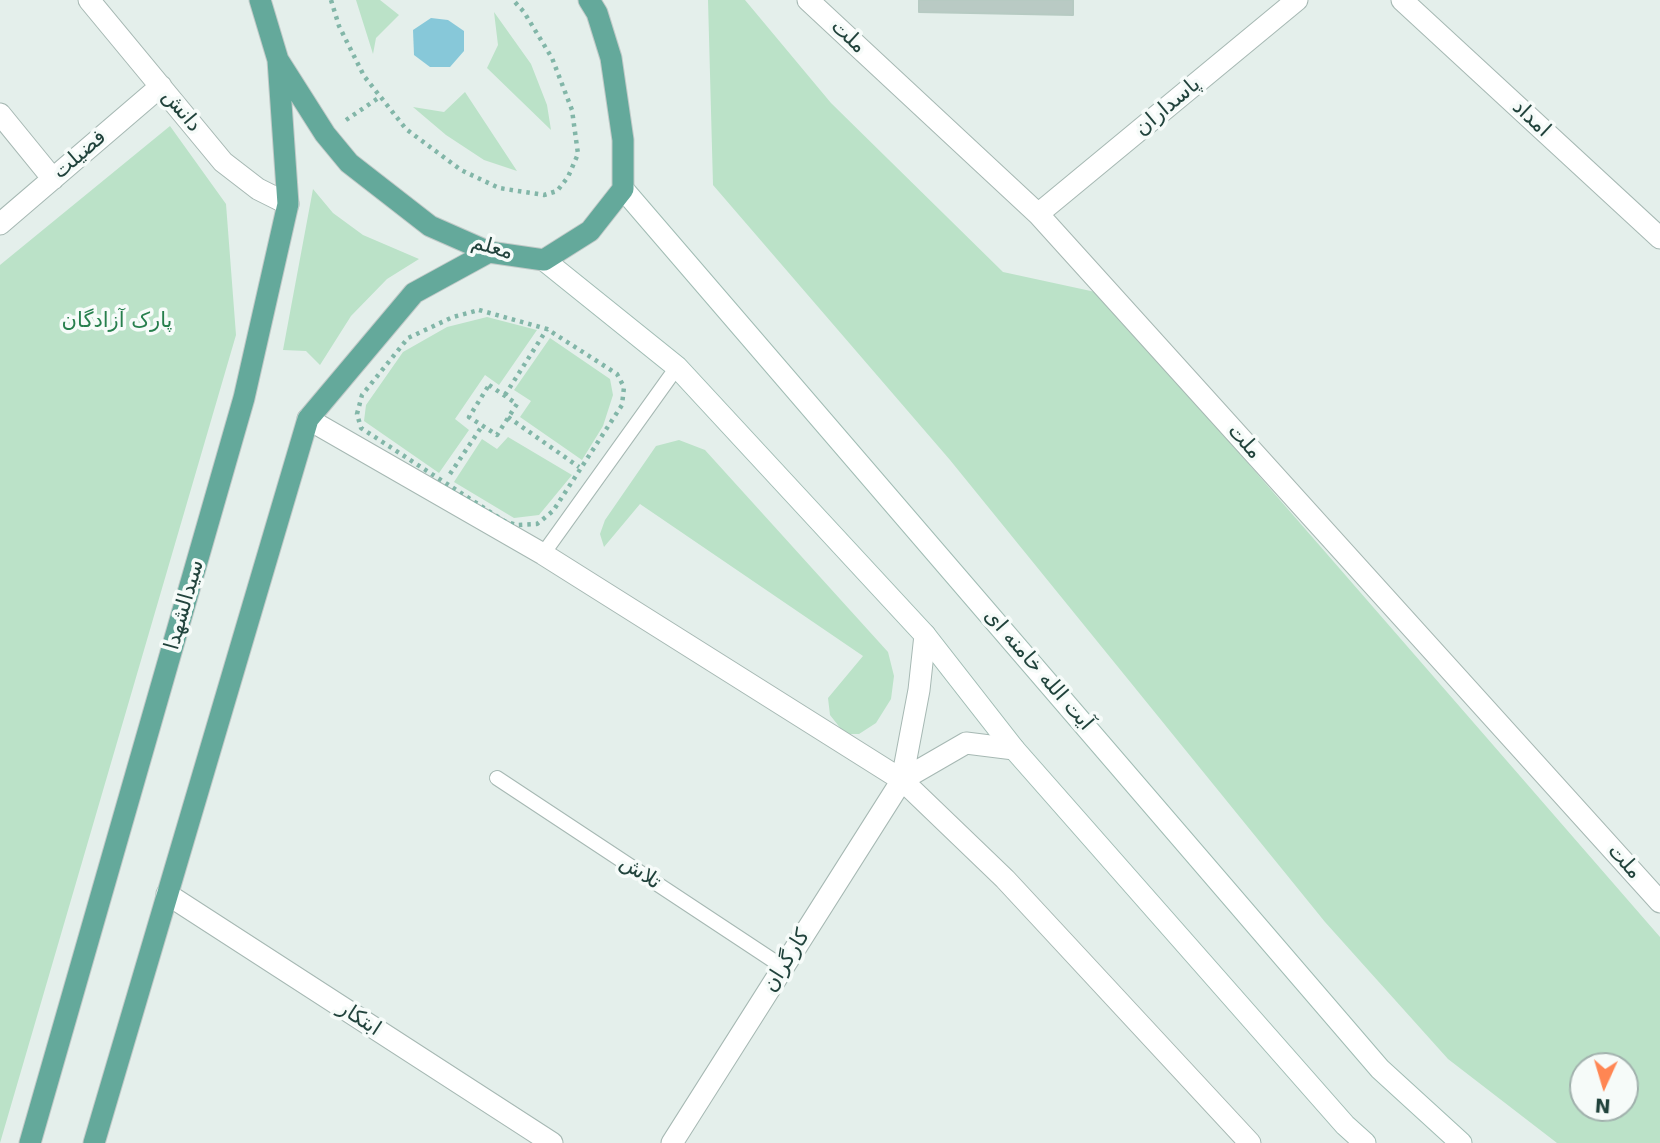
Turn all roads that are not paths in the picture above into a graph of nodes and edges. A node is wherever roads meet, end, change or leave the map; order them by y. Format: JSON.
{"nodes":[{"id":1,"x":89,"y":0,"type":"edge"},
{"id":2,"x":260,"y":0,"type":"edge"},
{"id":3,"x":808,"y":0,"type":"edge"},
{"id":4,"x":1297,"y":0,"type":"edge"},
{"id":5,"x":1402,"y":0,"type":"edge"},
{"id":6,"x":596,"y":4,"type":"edge"},
{"id":7,"x":278,"y":60,"type":"junction"},
{"id":8,"x":161,"y":86,"type":"junction"},
{"id":9,"x":0,"y":114,"type":"edge"},
{"id":10,"x":53,"y":178,"type":"junction"},
{"id":11,"x":623,"y":189,"type":"junction"},
{"id":12,"x":288,"y":204,"type":"junction"},
{"id":13,"x":1038,"y":214,"type":"junction"},
{"id":14,"x":0,"y":224,"type":"edge"},
{"id":15,"x":1660,"y":239,"type":"edge"},
{"id":16,"x":489,"y":252,"type":"junction"},
{"id":17,"x":544,"y":260,"type":"junction"},
{"id":18,"x":677,"y":367,"type":"junction"},
{"id":19,"x":308,"y":419,"type":"junction"},
{"id":20,"x":543,"y":554,"type":"junction"},
{"id":21,"x":925,"y":635,"type":"junction"},
{"id":22,"x":1014,"y":749,"type":"junction"},
{"id":23,"x":497,"y":778,"type":"dead end"},
{"id":24,"x":902,"y":780,"type":"junction"},
{"id":25,"x":167,"y":894,"type":"junction"},
{"id":26,"x":1660,"y":902,"type":"edge"},
{"id":27,"x":783,"y":967,"type":"junction"},
{"id":28,"x":30,"y":1143,"type":"edge"},
{"id":29,"x":94,"y":1143,"type":"edge"},
{"id":30,"x":552,"y":1143,"type":"edge"},
{"id":31,"x":672,"y":1143,"type":"edge"},
{"id":32,"x":1250,"y":1143,"type":"edge"},
{"id":33,"x":1365,"y":1143,"type":"edge"},
{"id":34,"x":1461,"y":1143,"type":"edge"}],
"edges":[{"from":1,"to":8,"type":"street","name":"دانش"},
{"from":2,"to":7,"type":"main road","name":"معلم"},
{"from":3,"to":13,"type":"street","name":"ملت"},
{"from":4,"to":13,"type":"street","name":"پاسداران"},
{"from":5,"to":15,"type":"street","name":"امداد"},
{"from":6,"to":11,"type":"main road"},
{"from":7,"to":12,"type":"main road","name":"سیدالشهدا"},
{"from":7,"to":16,"type":"main road","name":"معلم"},
{"from":8,"to":10,"type":"street","name":"فضیلت"},
{"from":8,"to":12,"type":"street","name":"دانش"},
{"from":9,"to":10,"type":"street"},
{"from":10,"to":14,"type":"street","name":"فضیلت"},
{"from":11,"to":17,"type":"main road"},
{"from":11,"to":34,"type":"street","name":"آیت الله خامنه ای"},
{"from":12,"to":28,"type":"main road","name":"سیدالشهدا"},
{"from":13,"to":26,"type":"street","name":"ملت"},
{"from":16,"to":17,"type":"main road","name":"معلم"},
{"from":16,"to":19,"type":"main road"},
{"from":17,"to":18,"type":"street"},
{"from":18,"to":20,"type":"lane"},
{"from":18,"to":21,"type":"street"},
{"from":19,"to":20,"type":"street"},
{"from":19,"to":25,"type":"main road"},
{"from":20,"to":24,"type":"street"},
{"from":21,"to":22,"type":"street"},
{"from":21,"to":24,"type":"street"},
{"from":22,"to":24,"type":"street"},
{"from":22,"to":33,"type":"street"},
{"from":23,"to":27,"type":"lane","name":"تلاش"},
{"from":24,"to":27,"type":"street","name":"کارگران"},
{"from":24,"to":32,"type":"street"},
{"from":25,"to":29,"type":"main road"},
{"from":25,"to":30,"type":"street","name":"ابتکار"},
{"from":27,"to":31,"type":"street","name":"کارگران"}]}
